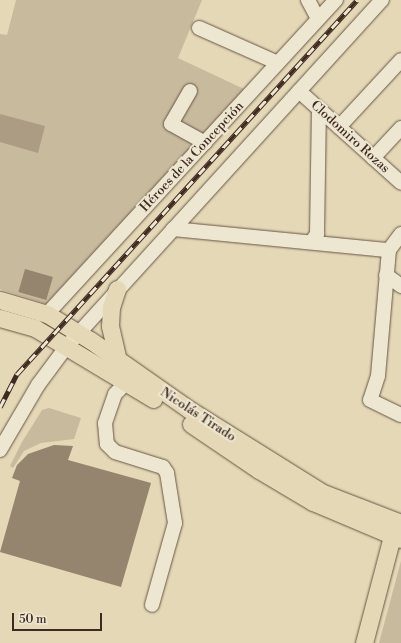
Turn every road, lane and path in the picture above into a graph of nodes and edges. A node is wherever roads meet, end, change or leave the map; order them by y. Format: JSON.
{"nodes":[{"id":1,"x":308,"y":0,"type":"edge"},
{"id":2,"x":336,"y":0,"type":"edge"},
{"id":3,"x":382,"y":0,"type":"edge"},
{"id":4,"x":318,"y":19,"type":"junction"},
{"id":5,"x":199,"y":28,"type":"dead end"},
{"id":6,"x":401,"y":60,"type":"edge"},
{"id":7,"x":278,"y":63,"type":"junction"},
{"id":8,"x":190,"y":91,"type":"dead end"},
{"id":9,"x":299,"y":91,"type":"junction"},
{"id":10,"x":319,"y":109,"type":"junction"},
{"id":11,"x":339,"y":127,"type":"junction"},
{"id":12,"x":401,"y":128,"type":"edge"},
{"id":13,"x":205,"y":143,"type":"junction"},
{"id":14,"x":373,"y":158,"type":"junction"},
{"id":15,"x":401,"y":183,"type":"edge"},
{"id":16,"x":173,"y":229,"type":"junction"},
{"id":17,"x":401,"y":234,"type":"edge"},
{"id":18,"x":312,"y":242,"type":"junction"},
{"id":19,"x":389,"y":250,"type":"junction"},
{"id":20,"x":386,"y":275,"type":"junction"},
{"id":21,"x":401,"y":286,"type":"edge"},
{"id":22,"x":117,"y":290,"type":"junction"},
{"id":23,"x":0,"y":300,"type":"edge"},
{"id":24,"x":47,"y":314,"type":"junction"},
{"id":25,"x":0,"y":318,"type":"edge"},
{"id":26,"x":73,"y":340,"type":"junction"},
{"id":27,"x":118,"y":361,"type":"junction"},
{"id":28,"x":127,"y":382,"type":"junction"},
{"id":29,"x":401,"y":415,"type":"edge"},
{"id":30,"x":0,"y":450,"type":"edge"},
{"id":31,"x":398,"y":526,"type":"edge"},
{"id":32,"x":152,"y":605,"type":"dead end"},
{"id":33,"x":364,"y":643,"type":"edge"}],
"edges":[{"from":1,"to":4,"type":"street"},
{"from":2,"to":4,"type":"street","name":"Héroes de la Concepción"},
{"from":3,"to":9,"type":"street"},
{"from":4,"to":7,"type":"street","name":"Héroes de la Concepción"},
{"from":5,"to":7,"type":"street"},
{"from":6,"to":11,"type":"street"},
{"from":7,"to":13,"type":"street","name":"Héroes de la Concepción"},
{"from":8,"to":13,"type":"street"},
{"from":9,"to":10,"type":"street","name":"Clodomiro Rozas"},
{"from":9,"to":16,"type":"street"},
{"from":10,"to":11,"type":"street","name":"Clodomiro Rozas"},
{"from":10,"to":18,"type":"street"},
{"from":11,"to":14,"type":"street","name":"Clodomiro Rozas"},
{"from":12,"to":14,"type":"street"},
{"from":13,"to":24,"type":"street","name":"Héroes de la Concepción"},
{"from":14,"to":15,"type":"street","name":"Clodomiro Rozas"},
{"from":16,"to":18,"type":"street"},
{"from":16,"to":22,"type":"street"},
{"from":17,"to":19,"type":"street"},
{"from":18,"to":19,"type":"street"},
{"from":19,"to":20,"type":"street"},
{"from":20,"to":21,"type":"street"},
{"from":20,"to":29,"type":"street"},
{"from":22,"to":26,"type":"street"},
{"from":22,"to":27,"type":"main road"},
{"from":23,"to":24,"type":"main road","name":"Nicolás Tirado"},
{"from":24,"to":26,"type":"main road","name":"Nicolás Tirado"},
{"from":25,"to":26,"type":"main road","name":"Nicolás Tirado"},
{"from":26,"to":27,"type":"main road","name":"Nicolás Tirado"},
{"from":26,"to":28,"type":"main road","name":"Nicolás Tirado"},
{"from":26,"to":30,"type":"street"},
{"from":27,"to":31,"type":"main road","name":"Nicolás Tirado"},
{"from":28,"to":31,"type":"main road","name":"Nicolás Tirado"},
{"from":28,"to":32,"type":"street"},
{"from":31,"to":33,"type":"main road"}]}
